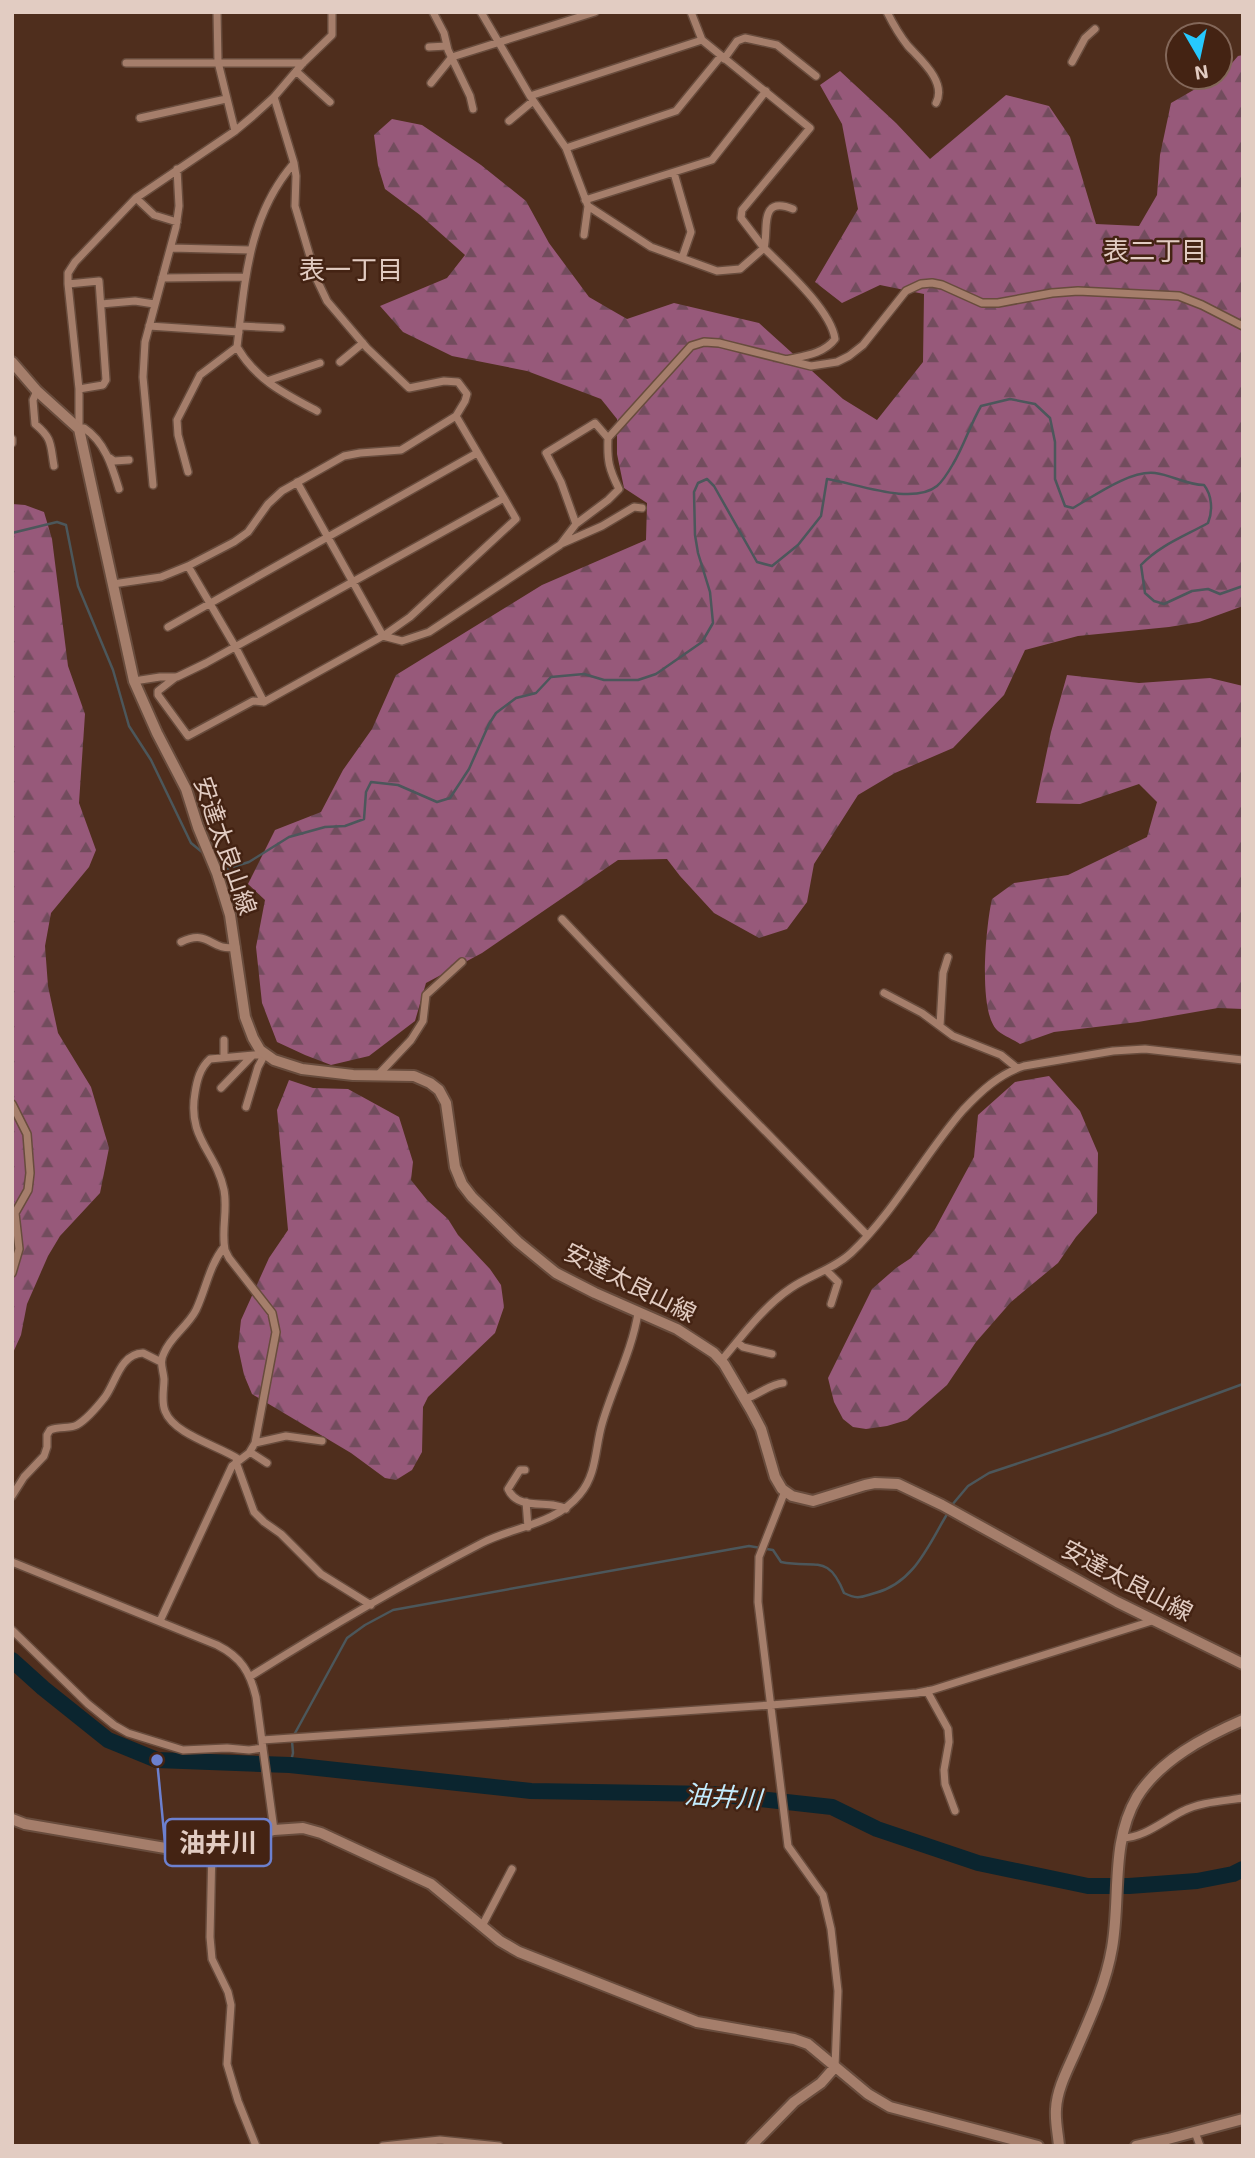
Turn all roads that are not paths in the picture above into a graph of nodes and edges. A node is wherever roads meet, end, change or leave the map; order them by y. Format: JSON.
{"nodes":[{"id":1,"x":217,"y":12,"type":"edge"},
{"id":2,"x":331,"y":12,"type":"edge"},
{"id":3,"x":433,"y":12,"type":"edge"},
{"id":4,"x":481,"y":12,"type":"edge"},
{"id":5,"x":595,"y":12,"type":"edge"},
{"id":6,"x":691,"y":12,"type":"edge"},
{"id":7,"x":887,"y":12,"type":"edge"},
{"id":8,"x":1095,"y":29,"type":"dead end"},
{"id":9,"x":702,"y":40,"type":"junction"},
{"id":10,"x":500,"y":44,"type":"junction"},
{"id":11,"x":447,"y":46,"type":"junction"},
{"id":12,"x":429,"y":47,"type":"dead end"},
{"id":13,"x":452,"y":57,"type":"junction"},
{"id":14,"x":723,"y":57,"type":"junction"},
{"id":15,"x":218,"y":62,"type":"junction"},
{"id":16,"x":1072,"y":62,"type":"dead end"},
{"id":17,"x":126,"y":63,"type":"dead end"},
{"id":18,"x":303,"y":63,"type":"junction"},
{"id":19,"x":296,"y":71,"type":"junction"},
{"id":20,"x":816,"y":76,"type":"dead end"},
{"id":21,"x":431,"y":83,"type":"dead end"},
{"id":22,"x":766,"y":91,"type":"junction"},
{"id":23,"x":274,"y":97,"type":"junction"},
{"id":24,"x":226,"y":99,"type":"junction"},
{"id":25,"x":532,"y":99,"type":"junction"},
{"id":26,"x":330,"y":102,"type":"dead end"},
{"id":27,"x":936,"y":103,"type":"dead end"},
{"id":28,"x":473,"y":110,"type":"dead end"},
{"id":29,"x":140,"y":118,"type":"dead end"},
{"id":30,"x":509,"y":121,"type":"dead end"},
{"id":31,"x":235,"y":131,"type":"junction"},
{"id":32,"x":566,"y":148,"type":"junction"},
{"id":33,"x":294,"y":163,"type":"junction"},
{"id":34,"x":177,"y":169,"type":"junction"},
{"id":35,"x":674,"y":173,"type":"junction"},
{"id":36,"x":136,"y":198,"type":"junction"},
{"id":37,"x":586,"y":203,"type":"junction"},
{"id":38,"x":793,"y":209,"type":"dead end"},
{"id":39,"x":177,"y":222,"type":"junction"},
{"id":40,"x":584,"y":235,"type":"dead end"},
{"id":41,"x":171,"y":248,"type":"junction"},
{"id":42,"x":764,"y":248,"type":"junction"},
{"id":43,"x":250,"y":250,"type":"junction"},
{"id":44,"x":682,"y":258,"type":"junction"},
{"id":45,"x":246,"y":277,"type":"junction"},
{"id":46,"x":162,"y":278,"type":"junction"},
{"id":47,"x":68,"y":284,"type":"junction"},
{"id":48,"x":101,"y":304,"type":"junction"},
{"id":49,"x":154,"y":304,"type":"junction"},
{"id":50,"x":149,"y":326,"type":"junction"},
{"id":51,"x":1243,"y":326,"type":"edge"},
{"id":52,"x":281,"y":328,"type":"dead end"},
{"id":53,"x":239,"y":329,"type":"junction"},
{"id":54,"x":363,"y":343,"type":"junction"},
{"id":55,"x":237,"y":347,"type":"junction"},
{"id":56,"x":785,"y":360,"type":"junction"},
{"id":57,"x":340,"y":362,"type":"dead end"},
{"id":58,"x":320,"y":363,"type":"dead end"},
{"id":59,"x":13,"y":364,"type":"edge"},
{"id":60,"x":267,"y":381,"type":"junction"},
{"id":61,"x":79,"y":389,"type":"junction"},
{"id":62,"x":37,"y":391,"type":"junction"},
{"id":63,"x":317,"y":411,"type":"dead end"},
{"id":64,"x":456,"y":415,"type":"junction"},
{"id":65,"x":79,"y":429,"type":"junction"},
{"id":66,"x":608,"y":438,"type":"junction"},
{"id":67,"x":477,"y":453,"type":"junction"},
{"id":68,"x":52,"y":454,"type":"junction"},
{"id":69,"x":110,"y":458,"type":"junction"},
{"id":70,"x":44,"y":460,"type":"dead end"},
{"id":71,"x":129,"y":460,"type":"dead end"},
{"id":72,"x":54,"y":466,"type":"dead end"},
{"id":73,"x":188,"y":472,"type":"dead end"},
{"id":74,"x":297,"y":482,"type":"junction"},
{"id":75,"x":153,"y":485,"type":"dead end"},
{"id":76,"x":119,"y":489,"type":"dead end"},
{"id":77,"x":504,"y":498,"type":"junction"},
{"id":78,"x":642,"y":508,"type":"dead end"},
{"id":79,"x":576,"y":524,"type":"junction"},
{"id":80,"x":328,"y":537,"type":"junction"},
{"id":81,"x":560,"y":545,"type":"junction"},
{"id":82,"x":188,"y":566,"type":"junction"},
{"id":83,"x":353,"y":582,"type":"junction"},
{"id":84,"x":113,"y":584,"type":"junction"},
{"id":85,"x":210,"y":603,"type":"junction"},
{"id":86,"x":168,"y":627,"type":"dead end"},
{"id":87,"x":383,"y":636,"type":"junction"},
{"id":88,"x":236,"y":648,"type":"junction"},
{"id":89,"x":177,"y":677,"type":"junction"},
{"id":90,"x":134,"y":681,"type":"junction"},
{"id":91,"x":264,"y":702,"type":"junction"},
{"id":92,"x":562,"y":919,"type":"dead end"},
{"id":93,"x":181,"y":942,"type":"dead end"},
{"id":94,"x":236,"y":947,"type":"junction"},
{"id":95,"x":948,"y":957,"type":"dead end"},
{"id":96,"x":462,"y":962,"type":"dead end"},
{"id":97,"x":884,"y":993,"type":"dead end"},
{"id":98,"x":940,"y":1026,"type":"junction"},
{"id":99,"x":224,"y":1040,"type":"dead end"},
{"id":100,"x":265,"y":1054,"type":"junction"},
{"id":101,"x":252,"y":1056,"type":"junction"},
{"id":102,"x":224,"y":1057,"type":"junction"},
{"id":103,"x":1243,"y":1060,"type":"edge"},
{"id":104,"x":1017,"y":1068,"type":"junction"},
{"id":105,"x":378,"y":1076,"type":"junction"},
{"id":106,"x":221,"y":1088,"type":"dead end"},
{"id":107,"x":12,"y":1104,"type":"edge"},
{"id":108,"x":246,"y":1107,"type":"dead end"},
{"id":109,"x":867,"y":1235,"type":"junction"},
{"id":110,"x":224,"y":1247,"type":"junction"},
{"id":111,"x":826,"y":1270,"type":"junction"},
{"id":112,"x":12,"y":1273,"type":"edge"},
{"id":113,"x":831,"y":1304,"type":"dead end"},
{"id":114,"x":638,"y":1312,"type":"junction"},
{"id":115,"x":737,"y":1342,"type":"junction"},
{"id":116,"x":772,"y":1354,"type":"dead end"},
{"id":117,"x":721,"y":1361,"type":"junction"},
{"id":118,"x":161,"y":1362,"type":"junction"},
{"id":119,"x":783,"y":1383,"type":"dead end"},
{"id":120,"x":745,"y":1399,"type":"junction"},
{"id":121,"x":322,"y":1441,"type":"dead end"},
{"id":122,"x":255,"y":1443,"type":"junction"},
{"id":123,"x":250,"y":1452,"type":"junction"},
{"id":124,"x":238,"y":1461,"type":"junction"},
{"id":125,"x":267,"y":1463,"type":"dead end"},
{"id":126,"x":525,"y":1470,"type":"dead end"},
{"id":127,"x":785,"y":1491,"type":"junction"},
{"id":128,"x":12,"y":1496,"type":"edge"},
{"id":129,"x":526,"y":1502,"type":"junction"},
{"id":130,"x":566,"y":1509,"type":"junction"},
{"id":131,"x":528,"y":1527,"type":"junction"},
{"id":132,"x":12,"y":1562,"type":"edge"},
{"id":133,"x":370,"y":1605,"type":"junction"},
{"id":134,"x":1152,"y":1621,"type":"junction"},
{"id":135,"x":160,"y":1622,"type":"junction"},
{"id":136,"x":12,"y":1630,"type":"edge"},
{"id":137,"x":1243,"y":1664,"type":"edge"},
{"id":138,"x":251,"y":1676,"type":"junction"},
{"id":139,"x":927,"y":1691,"type":"junction"},
{"id":140,"x":771,"y":1705,"type":"junction"},
{"id":141,"x":1243,"y":1720,"type":"edge"},
{"id":142,"x":262,"y":1744,"type":"junction"},
{"id":143,"x":1243,"y":1798,"type":"edge"},
{"id":144,"x":955,"y":1811,"type":"dead end"},
{"id":145,"x":12,"y":1819,"type":"edge"},
{"id":146,"x":274,"y":1830,"type":"junction"},
{"id":147,"x":1122,"y":1838,"type":"junction"},
{"id":148,"x":212,"y":1847,"type":"junction"},
{"id":149,"x":512,"y":1869,"type":"dead end"},
{"id":150,"x":482,"y":1926,"type":"junction"},
{"id":151,"x":835,"y":2067,"type":"junction"},
{"id":152,"x":1243,"y":2119,"type":"edge"},
{"id":153,"x":1195,"y":2132,"type":"junction"},
{"id":154,"x":256,"y":2146,"type":"edge"},
{"id":155,"x":383,"y":2146,"type":"edge"},
{"id":156,"x":499,"y":2146,"type":"edge"},
{"id":157,"x":751,"y":2146,"type":"edge"},
{"id":158,"x":1038,"y":2146,"type":"edge"},
{"id":159,"x":1059,"y":2146,"type":"edge"},
{"id":160,"x":1136,"y":2146,"type":"edge"},
{"id":161,"x":1200,"y":2146,"type":"edge"}],
"edges":[{"from":1,"to":15,"type":"street"},
{"from":2,"to":18,"type":"street"},
{"from":3,"to":11,"type":"street"},
{"from":4,"to":10,"type":"street"},
{"from":5,"to":10,"type":"street"},
{"from":6,"to":9,"type":"street"},
{"from":7,"to":27,"type":"street"},
{"from":8,"to":16,"type":"street"},
{"from":9,"to":14,"type":"street"},
{"from":9,"to":25,"type":"street"},
{"from":10,"to":13,"type":"street"},
{"from":10,"to":25,"type":"street"},
{"from":11,"to":12,"type":"street"},
{"from":11,"to":13,"type":"street"},
{"from":13,"to":21,"type":"street"},
{"from":13,"to":28,"type":"street"},
{"from":14,"to":20,"type":"street"},
{"from":14,"to":22,"type":"street"},
{"from":14,"to":32,"type":"street"},
{"from":15,"to":17,"type":"street"},
{"from":15,"to":18,"type":"street"},
{"from":15,"to":24,"type":"street"},
{"from":18,"to":19,"type":"street"},
{"from":19,"to":23,"type":"street"},
{"from":19,"to":26,"type":"street"},
{"from":22,"to":35,"type":"street"},
{"from":22,"to":42,"type":"street"},
{"from":23,"to":31,"type":"street"},
{"from":23,"to":33,"type":"street"},
{"from":24,"to":29,"type":"street"},
{"from":24,"to":31,"type":"street"},
{"from":25,"to":30,"type":"street"},
{"from":25,"to":32,"type":"street"},
{"from":31,"to":34,"type":"street"},
{"from":32,"to":37,"type":"street"},
{"from":33,"to":43,"type":"street"},
{"from":33,"to":54,"type":"street"},
{"from":34,"to":36,"type":"street"},
{"from":34,"to":39,"type":"street"},
{"from":35,"to":37,"type":"street"},
{"from":35,"to":44,"type":"street"},
{"from":36,"to":39,"type":"street"},
{"from":36,"to":47,"type":"street"},
{"from":37,"to":40,"type":"street"},
{"from":37,"to":44,"type":"street"},
{"from":38,"to":42,"type":"street"},
{"from":39,"to":41,"type":"street"},
{"from":41,"to":43,"type":"street"},
{"from":41,"to":46,"type":"street"},
{"from":42,"to":44,"type":"street"},
{"from":42,"to":56,"type":"street"},
{"from":43,"to":45,"type":"street"},
{"from":45,"to":46,"type":"street"},
{"from":45,"to":53,"type":"street"},
{"from":46,"to":49,"type":"street"},
{"from":47,"to":48,"type":"street"},
{"from":47,"to":61,"type":"street"},
{"from":48,"to":49,"type":"street"},
{"from":48,"to":61,"type":"street"},
{"from":49,"to":50,"type":"street"},
{"from":50,"to":53,"type":"street"},
{"from":50,"to":75,"type":"street"},
{"from":51,"to":56,"type":"street"},
{"from":52,"to":53,"type":"street"},
{"from":53,"to":55,"type":"street"},
{"from":54,"to":57,"type":"street"},
{"from":54,"to":64,"type":"street"},
{"from":55,"to":60,"type":"street"},
{"from":55,"to":73,"type":"street"},
{"from":56,"to":66,"type":"street"},
{"from":58,"to":60,"type":"street"},
{"from":59,"to":62,"type":"main road"},
{"from":60,"to":63,"type":"street"},
{"from":61,"to":65,"type":"street"},
{"from":62,"to":65,"type":"main road"},
{"from":62,"to":68,"type":"street"},
{"from":64,"to":67,"type":"street"},
{"from":64,"to":74,"type":"street"},
{"from":65,"to":69,"type":"street"},
{"from":65,"to":84,"type":"main road","name":"安達太良山線"},
{"from":66,"to":79,"type":"street"},
{"from":66,"to":79,"type":"street"},
{"from":67,"to":77,"type":"street"},
{"from":67,"to":80,"type":"street"},
{"from":68,"to":70,"type":"street"},
{"from":68,"to":72,"type":"street"},
{"from":69,"to":71,"type":"street"},
{"from":69,"to":76,"type":"street"},
{"from":74,"to":80,"type":"street"},
{"from":74,"to":82,"type":"street"},
{"from":77,"to":83,"type":"street"},
{"from":77,"to":87,"type":"street"},
{"from":78,"to":81,"type":"street"},
{"from":79,"to":81,"type":"street"},
{"from":80,"to":83,"type":"street"},
{"from":80,"to":85,"type":"street"},
{"from":81,"to":87,"type":"street"},
{"from":82,"to":84,"type":"street"},
{"from":82,"to":85,"type":"street"},
{"from":83,"to":87,"type":"street"},
{"from":83,"to":88,"type":"street"},
{"from":84,"to":90,"type":"main road","name":"安達太良山線"},
{"from":85,"to":86,"type":"street"},
{"from":85,"to":88,"type":"street"},
{"from":87,"to":91,"type":"street"},
{"from":88,"to":89,"type":"street"},
{"from":88,"to":91,"type":"street"},
{"from":89,"to":90,"type":"street"},
{"from":89,"to":91,"type":"street"},
{"from":90,"to":94,"type":"main road","name":"安達太良山線"},
{"from":92,"to":109,"type":"street"},
{"from":93,"to":94,"type":"street"},
{"from":94,"to":100,"type":"main road","name":"安達太良山線"},
{"from":95,"to":98,"type":"street"},
{"from":96,"to":105,"type":"street"},
{"from":97,"to":98,"type":"street"},
{"from":98,"to":104,"type":"street"},
{"from":99,"to":102,"type":"street"},
{"from":100,"to":101,"type":"street"},
{"from":100,"to":105,"type":"main road","name":"安達太良山線"},
{"from":100,"to":108,"type":"street"},
{"from":101,"to":102,"type":"street"},
{"from":101,"to":106,"type":"street"},
{"from":102,"to":110,"type":"street"},
{"from":103,"to":104,"type":"street"},
{"from":104,"to":109,"type":"street"},
{"from":105,"to":114,"type":"main road","name":"安達太良山線"},
{"from":107,"to":112,"type":"street"},
{"from":109,"to":111,"type":"street"},
{"from":110,"to":118,"type":"street"},
{"from":110,"to":122,"type":"street"},
{"from":111,"to":113,"type":"street"},
{"from":111,"to":115,"type":"street"},
{"from":114,"to":117,"type":"main road","name":"安達太良山線"},
{"from":114,"to":130,"type":"street"},
{"from":115,"to":116,"type":"street"},
{"from":115,"to":117,"type":"street"},
{"from":117,"to":120,"type":"main road","name":"安達太良山線"},
{"from":118,"to":124,"type":"street"},
{"from":118,"to":128,"type":"street"},
{"from":119,"to":120,"type":"street"},
{"from":120,"to":127,"type":"main road","name":"安達太良山線"},
{"from":121,"to":122,"type":"street"},
{"from":122,"to":123,"type":"street"},
{"from":123,"to":124,"type":"street"},
{"from":123,"to":125,"type":"street"},
{"from":124,"to":133,"type":"street"},
{"from":124,"to":135,"type":"street"},
{"from":126,"to":129,"type":"street"},
{"from":127,"to":134,"type":"main road","name":"安達太良山線"},
{"from":127,"to":140,"type":"street"},
{"from":129,"to":130,"type":"street"},
{"from":129,"to":131,"type":"street"},
{"from":130,"to":131,"type":"street"},
{"from":131,"to":133,"type":"street"},
{"from":132,"to":135,"type":"street"},
{"from":133,"to":138,"type":"street"},
{"from":134,"to":137,"type":"main road","name":"安達太良山線"},
{"from":134,"to":139,"type":"street"},
{"from":135,"to":138,"type":"street"},
{"from":136,"to":142,"type":"street"},
{"from":138,"to":142,"type":"street"},
{"from":139,"to":140,"type":"street"},
{"from":139,"to":144,"type":"street"},
{"from":140,"to":142,"type":"street"},
{"from":140,"to":151,"type":"street"},
{"from":141,"to":147,"type":"main road"},
{"from":142,"to":146,"type":"street"},
{"from":143,"to":147,"type":"street"},
{"from":145,"to":148,"type":"main road"},
{"from":146,"to":148,"type":"main road"},
{"from":146,"to":150,"type":"main road"},
{"from":147,"to":159,"type":"main road"},
{"from":148,"to":154,"type":"street"},
{"from":149,"to":150,"type":"street"},
{"from":150,"to":151,"type":"main road"},
{"from":151,"to":157,"type":"main road"},
{"from":151,"to":158,"type":"main road"},
{"from":152,"to":153,"type":"main road"},
{"from":153,"to":160,"type":"main road"},
{"from":153,"to":161,"type":"street"},
{"from":155,"to":156,"type":"street"}]}
